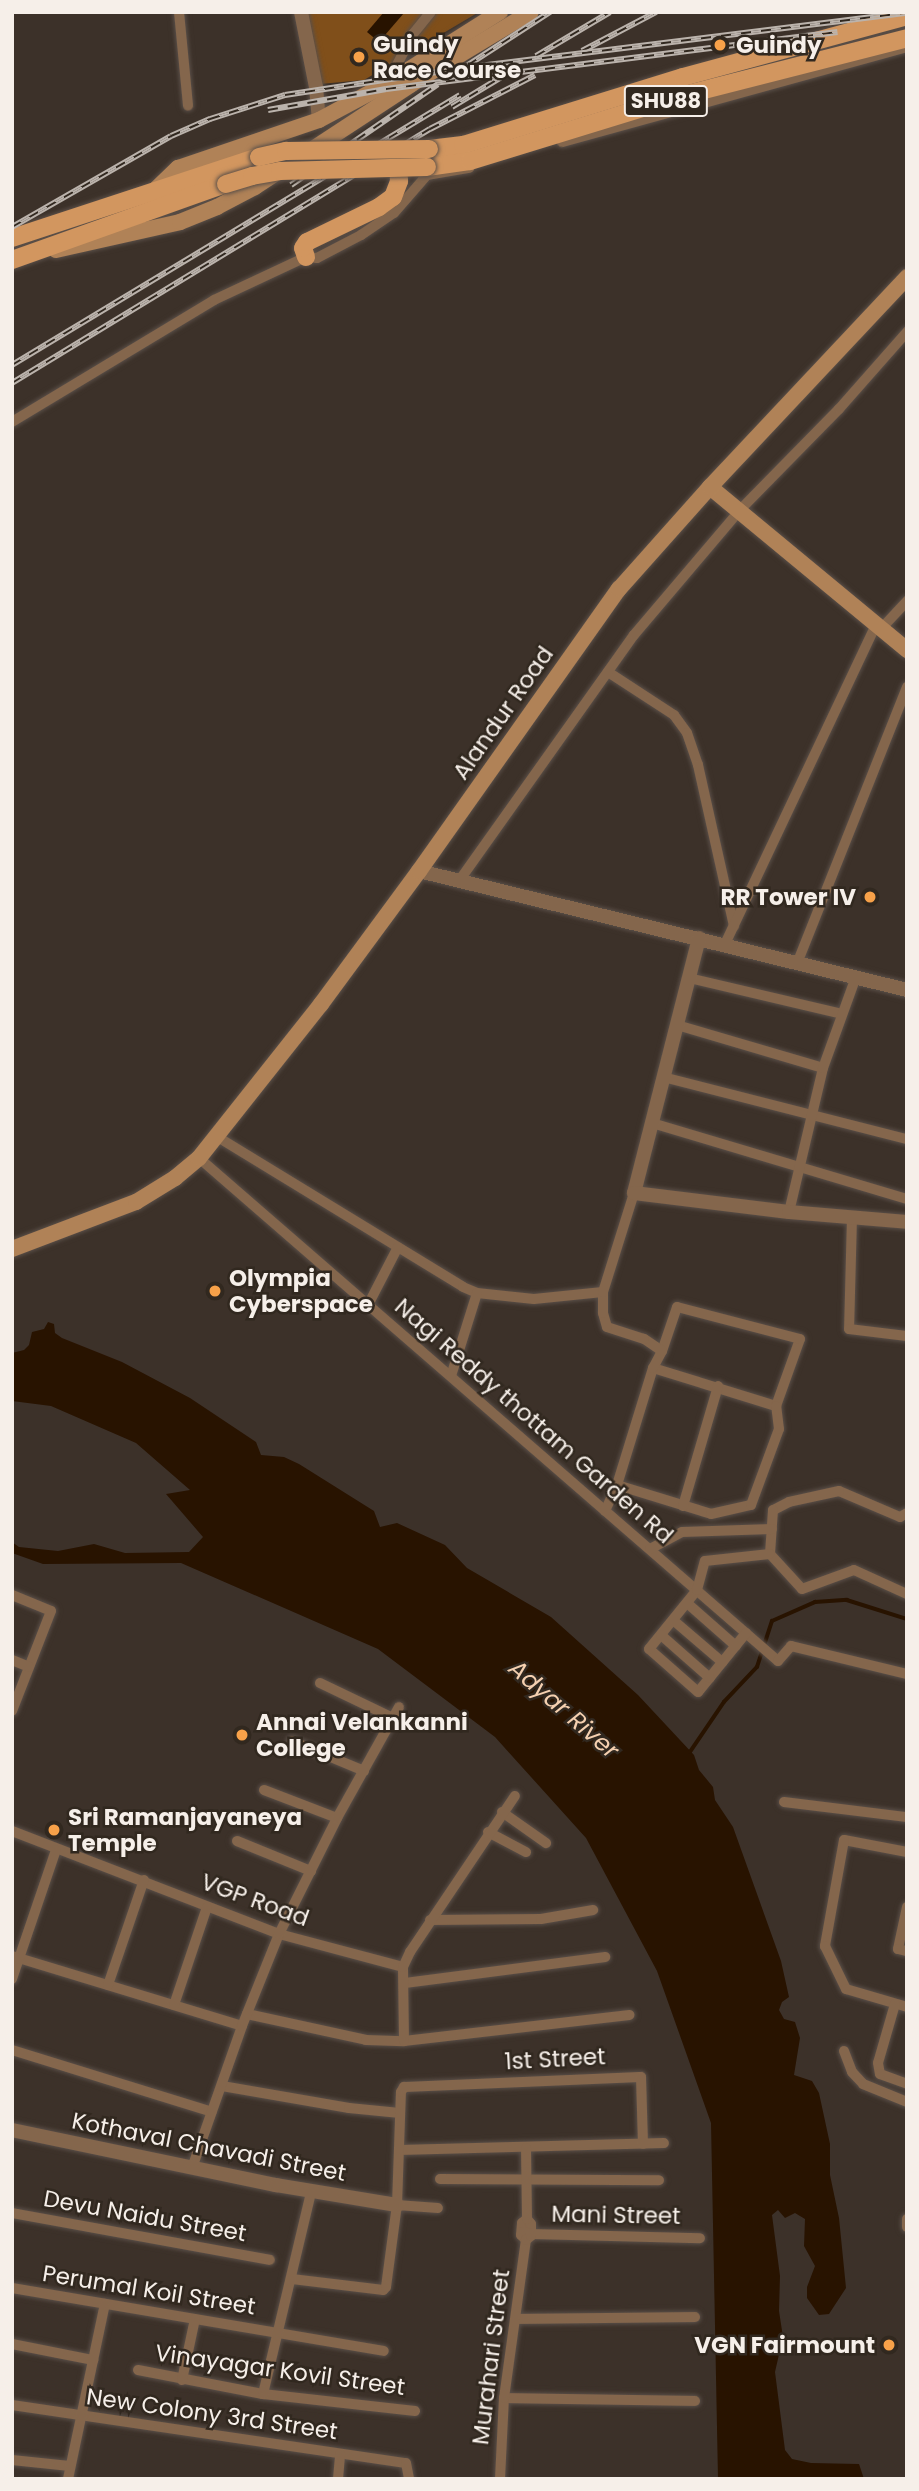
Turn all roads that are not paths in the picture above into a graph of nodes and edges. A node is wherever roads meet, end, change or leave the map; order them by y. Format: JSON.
{"nodes":[{"id":1,"x":179,"y":12,"type":"edge"},
{"id":2,"x":301,"y":12,"type":"edge"},
{"id":3,"x":431,"y":12,"type":"edge"},
{"id":4,"x":500,"y":12,"type":"edge"},
{"id":5,"x":529,"y":13,"type":"edge"},
{"id":6,"x":907,"y":16,"type":"edge"},
{"id":7,"x":907,"y":38,"type":"edge"},
{"id":8,"x":907,"y":47,"type":"edge"},
{"id":9,"x":386,"y":84,"type":"junction"},
{"id":10,"x":188,"y":106,"type":"dead end"},
{"id":11,"x":319,"y":120,"type":"junction"},
{"id":12,"x":428,"y":158,"type":"junction"},
{"id":13,"x":398,"y":168,"type":"junction"},
{"id":14,"x":155,"y":190,"type":"junction"},
{"id":15,"x":12,"y":238,"type":"edge"},
{"id":16,"x":306,"y":257,"type":"junction"},
{"id":17,"x":18,"y":258,"type":"edge"},
{"id":18,"x":907,"y":278,"type":"edge"},
{"id":19,"x":907,"y":332,"type":"edge"},
{"id":20,"x":12,"y":422,"type":"edge"},
{"id":21,"x":710,"y":487,"type":"junction"},
{"id":22,"x":740,"y":510,"type":"junction"},
{"id":23,"x":907,"y":601,"type":"edge"},
{"id":24,"x":877,"y":628,"type":"junction"},
{"id":25,"x":907,"y":650,"type":"edge"},
{"id":26,"x":608,"y":672,"type":"junction"},
{"id":27,"x":907,"y":687,"type":"edge"},
{"id":28,"x":419,"y":872,"type":"junction"},
{"id":29,"x":458,"y":881,"type":"junction"},
{"id":30,"x":734,"y":926,"type":"junction"},
{"id":31,"x":699,"y":938,"type":"junction"},
{"id":32,"x":725,"y":944,"type":"junction"},
{"id":33,"x":798,"y":961,"type":"junction"},
{"id":34,"x":856,"y":977,"type":"junction"},
{"id":35,"x":689,"y":978,"type":"junction"},
{"id":36,"x":907,"y":990,"type":"edge"},
{"id":37,"x":842,"y":1014,"type":"junction"},
{"id":38,"x":677,"y":1025,"type":"junction"},
{"id":39,"x":823,"y":1068,"type":"junction"},
{"id":40,"x":663,"y":1077,"type":"junction"},
{"id":41,"x":811,"y":1114,"type":"junction"},
{"id":42,"x":652,"y":1123,"type":"junction"},
{"id":43,"x":216,"y":1136,"type":"junction"},
{"id":44,"x":907,"y":1139,"type":"edge"},
{"id":45,"x":199,"y":1158,"type":"junction"},
{"id":46,"x":799,"y":1167,"type":"junction"},
{"id":47,"x":634,"y":1193,"type":"junction"},
{"id":48,"x":907,"y":1199,"type":"edge"},
{"id":49,"x":789,"y":1212,"type":"junction"},
{"id":50,"x":852,"y":1217,"type":"junction"},
{"id":51,"x":907,"y":1222,"type":"edge"},
{"id":52,"x":398,"y":1247,"type":"junction"},
{"id":53,"x":12,"y":1249,"type":"edge"},
{"id":54,"x":603,"y":1292,"type":"junction"},
{"id":55,"x":477,"y":1293,"type":"junction"},
{"id":56,"x":368,"y":1305,"type":"junction"},
{"id":57,"x":907,"y":1336,"type":"edge"},
{"id":58,"x":662,"y":1351,"type":"junction"},
{"id":59,"x":653,"y":1367,"type":"junction"},
{"id":60,"x":451,"y":1377,"type":"junction"},
{"id":61,"x":718,"y":1386,"type":"junction"},
{"id":62,"x":776,"y":1406,"type":"junction"},
{"id":63,"x":617,"y":1485,"type":"junction"},
{"id":64,"x":683,"y":1506,"type":"junction"},
{"id":65,"x":605,"y":1511,"type":"junction"},
{"id":66,"x":907,"y":1513,"type":"edge"},
{"id":67,"x":772,"y":1529,"type":"junction"},
{"id":68,"x":650,"y":1549,"type":"junction"},
{"id":69,"x":770,"y":1554,"type":"junction"},
{"id":70,"x":697,"y":1590,"type":"junction"},
{"id":71,"x":907,"y":1594,"type":"edge"},
{"id":72,"x":12,"y":1595,"type":"edge"},
{"id":73,"x":687,"y":1603,"type":"junction"},
{"id":74,"x":673,"y":1620,"type":"junction"},
{"id":75,"x":746,"y":1633,"type":"junction"},
{"id":76,"x":661,"y":1635,"type":"junction"},
{"id":77,"x":736,"y":1646,"type":"junction"},
{"id":78,"x":12,"y":1660,"type":"edge"},
{"id":79,"x":722,"y":1662,"type":"junction"},
{"id":80,"x":29,"y":1667,"type":"junction"},
{"id":81,"x":907,"y":1674,"type":"edge"},
{"id":82,"x":710,"y":1678,"type":"junction"},
{"id":83,"x":320,"y":1684,"type":"dead end"},
{"id":84,"x":399,"y":1707,"type":"dead end"},
{"id":85,"x":12,"y":1711,"type":"edge"},
{"id":86,"x":393,"y":1718,"type":"junction"},
{"id":87,"x":292,"y":1741,"type":"dead end"},
{"id":88,"x":365,"y":1771,"type":"junction"},
{"id":89,"x":264,"y":1790,"type":"dead end"},
{"id":90,"x":515,"y":1796,"type":"dead end"},
{"id":91,"x":784,"y":1802,"type":"dead end"},
{"id":92,"x":502,"y":1812,"type":"junction"},
{"id":93,"x":907,"y":1817,"type":"edge"},
{"id":94,"x":337,"y":1818,"type":"junction"},
{"id":95,"x":12,"y":1831,"type":"edge"},
{"id":96,"x":488,"y":1832,"type":"junction"},
{"id":97,"x":237,"y":1841,"type":"dead end"},
{"id":98,"x":546,"y":1843,"type":"dead end"},
{"id":99,"x":56,"y":1850,"type":"junction"},
{"id":100,"x":526,"y":1852,"type":"dead end"},
{"id":101,"x":907,"y":1852,"type":"edge"},
{"id":102,"x":310,"y":1871,"type":"junction"},
{"id":103,"x":144,"y":1880,"type":"junction"},
{"id":104,"x":207,"y":1907,"type":"junction"},
{"id":105,"x":907,"y":1907,"type":"edge"},
{"id":106,"x":593,"y":1910,"type":"dead end"},
{"id":107,"x":430,"y":1920,"type":"junction"},
{"id":108,"x":279,"y":1934,"type":"junction"},
{"id":109,"x":907,"y":1951,"type":"edge"},
{"id":110,"x":15,"y":1957,"type":"edge"},
{"id":111,"x":605,"y":1958,"type":"dead end"},
{"id":112,"x":403,"y":1967,"type":"junction"},
{"id":113,"x":12,"y":1979,"type":"edge"},
{"id":114,"x":405,"y":1983,"type":"junction"},
{"id":115,"x":108,"y":1985,"type":"junction"},
{"id":116,"x":895,"y":2004,"type":"junction"},
{"id":117,"x":174,"y":2005,"type":"junction"},
{"id":118,"x":907,"y":2007,"type":"edge"},
{"id":119,"x":247,"y":2014,"type":"junction"},
{"id":120,"x":630,"y":2015,"type":"dead end"},
{"id":121,"x":242,"y":2026,"type":"junction"},
{"id":122,"x":404,"y":2041,"type":"junction"},
{"id":123,"x":12,"y":2050,"type":"edge"},
{"id":124,"x":844,"y":2050,"type":"dead end"},
{"id":125,"x":640,"y":2063,"type":"dead end"},
{"id":126,"x":640,"y":2077,"type":"junction"},
{"id":127,"x":907,"y":2084,"type":"edge"},
{"id":128,"x":222,"y":2085,"type":"junction"},
{"id":129,"x":907,"y":2102,"type":"edge"},
{"id":130,"x":212,"y":2112,"type":"junction"},
{"id":131,"x":400,"y":2113,"type":"junction"},
{"id":132,"x":12,"y":2130,"type":"edge"},
{"id":133,"x":664,"y":2143,"type":"dead end"},
{"id":134,"x":643,"y":2144,"type":"junction"},
{"id":135,"x":526,"y":2148,"type":"junction"},
{"id":136,"x":399,"y":2150,"type":"junction"},
{"id":137,"x":192,"y":2168,"type":"junction"},
{"id":138,"x":440,"y":2179,"type":"dead end"},
{"id":139,"x":659,"y":2180,"type":"dead end"},
{"id":140,"x":527,"y":2181,"type":"junction"},
{"id":141,"x":312,"y":2192,"type":"junction"},
{"id":142,"x":397,"y":2205,"type":"junction"},
{"id":143,"x":438,"y":2208,"type":"dead end"},
{"id":144,"x":12,"y":2213,"type":"edge"},
{"id":145,"x":907,"y":2219,"type":"edge"},
{"id":146,"x":907,"y":2227,"type":"edge"},
{"id":147,"x":528,"y":2237,"type":"junction"},
{"id":148,"x":700,"y":2238,"type":"dead end"},
{"id":149,"x":270,"y":2260,"type":"dead end"},
{"id":150,"x":292,"y":2279,"type":"junction"},
{"id":151,"x":12,"y":2288,"type":"edge"},
{"id":152,"x":105,"y":2304,"type":"junction"},
{"id":153,"x":695,"y":2317,"type":"dead end"},
{"id":154,"x":195,"y":2319,"type":"junction"},
{"id":155,"x":516,"y":2319,"type":"junction"},
{"id":156,"x":278,"y":2333,"type":"junction"},
{"id":157,"x":12,"y":2344,"type":"edge"},
{"id":158,"x":384,"y":2351,"type":"dead end"},
{"id":159,"x":93,"y":2360,"type":"junction"},
{"id":160,"x":138,"y":2370,"type":"dead end"},
{"id":161,"x":182,"y":2379,"type":"junction"},
{"id":162,"x":263,"y":2394,"type":"junction"},
{"id":163,"x":504,"y":2398,"type":"junction"},
{"id":164,"x":695,"y":2401,"type":"dead end"},
{"id":165,"x":12,"y":2405,"type":"edge"},
{"id":166,"x":415,"y":2411,"type":"dead end"},
{"id":167,"x":80,"y":2415,"type":"junction"},
{"id":168,"x":340,"y":2454,"type":"junction"},
{"id":169,"x":12,"y":2460,"type":"edge"},
{"id":170,"x":70,"y":2466,"type":"junction"},
{"id":171,"x":68,"y":2479,"type":"edge"},
{"id":172,"x":338,"y":2479,"type":"edge"},
{"id":173,"x":408,"y":2479,"type":"edge"},
{"id":174,"x":500,"y":2479,"type":"edge"}],
"edges":[{"from":1,"to":10,"type":"street"},
{"from":2,"to":11,"type":"street"},
{"from":3,"to":9,"type":"street"},
{"from":4,"to":9,"type":"main road"},
{"from":5,"to":17,"type":"main road"},
{"from":6,"to":12,"type":"main road","number":"SHU88"},
{"from":7,"to":12,"type":"main road","number":"SHU88"},
{"from":8,"to":16,"type":"street"},
{"from":9,"to":11,"type":"main road"},
{"from":11,"to":14,"type":"main road"},
{"from":12,"to":13,"type":"main road","number":"SHU88","bridge":true},
{"from":12,"to":14,"type":"main road","number":"SHU88","bridge":true},
{"from":13,"to":16,"type":"main road"},
{"from":13,"to":17,"type":"main road","number":"SHU88","bridge":true},
{"from":14,"to":15,"type":"main road","number":"SHU88"},
{"from":16,"to":20,"type":"street"},
{"from":18,"to":21,"type":"main road","name":"Alandur Road"},
{"from":19,"to":22,"type":"street"},
{"from":21,"to":22,"type":"main road"},
{"from":21,"to":28,"type":"main road","name":"Alandur Road"},
{"from":22,"to":24,"type":"main road"},
{"from":22,"to":26,"type":"street"},
{"from":23,"to":24,"type":"street"},
{"from":24,"to":25,"type":"main road"},
{"from":24,"to":30,"type":"street"},
{"from":26,"to":29,"type":"street"},
{"from":26,"to":30,"type":"street"},
{"from":27,"to":33,"type":"street"},
{"from":28,"to":29,"type":"street"},
{"from":28,"to":43,"type":"main road","name":"Alandur Road"},
{"from":29,"to":31,"type":"street"},
{"from":30,"to":32,"type":"street"},
{"from":31,"to":32,"type":"street"},
{"from":31,"to":35,"type":"street"},
{"from":32,"to":33,"type":"street"},
{"from":33,"to":34,"type":"street"},
{"from":34,"to":36,"type":"street"},
{"from":34,"to":37,"type":"street"},
{"from":35,"to":37,"type":"street"},
{"from":35,"to":38,"type":"street"},
{"from":37,"to":39,"type":"street"},
{"from":38,"to":39,"type":"street"},
{"from":38,"to":40,"type":"street"},
{"from":39,"to":41,"type":"street"},
{"from":40,"to":41,"type":"street"},
{"from":40,"to":42,"type":"street"},
{"from":41,"to":44,"type":"street"},
{"from":41,"to":46,"type":"street"},
{"from":42,"to":46,"type":"street"},
{"from":42,"to":47,"type":"street"},
{"from":43,"to":45,"type":"main road","name":"Alandur Road"},
{"from":43,"to":52,"type":"street"},
{"from":45,"to":53,"type":"main road","name":"Alandur Road"},
{"from":45,"to":56,"type":"street","name":"Nagi Reddy thottam Garden Rd"},
{"from":46,"to":48,"type":"street"},
{"from":46,"to":49,"type":"street"},
{"from":47,"to":49,"type":"street"},
{"from":47,"to":54,"type":"street"},
{"from":49,"to":50,"type":"street"},
{"from":50,"to":51,"type":"street"},
{"from":50,"to":57,"type":"street"},
{"from":52,"to":55,"type":"street"},
{"from":52,"to":56,"type":"street"},
{"from":54,"to":55,"type":"street"},
{"from":54,"to":58,"type":"street"},
{"from":55,"to":60,"type":"street"},
{"from":56,"to":60,"type":"street","name":"Nagi Reddy thottam Garden Rd"},
{"from":58,"to":59,"type":"street"},
{"from":58,"to":62,"type":"street"},
{"from":59,"to":61,"type":"street"},
{"from":59,"to":63,"type":"street"},
{"from":60,"to":65,"type":"street","name":"Nagi Reddy thottam Garden Rd"},
{"from":61,"to":62,"type":"street"},
{"from":61,"to":64,"type":"street"},
{"from":62,"to":64,"type":"street"},
{"from":63,"to":64,"type":"street"},
{"from":63,"to":65,"type":"street"},
{"from":65,"to":68,"type":"street","name":"Nagi Reddy thottam Garden Rd"},
{"from":66,"to":67,"type":"street"},
{"from":67,"to":68,"type":"street"},
{"from":67,"to":69,"type":"street"},
{"from":68,"to":70,"type":"street","name":"Nagi Reddy thottam Garden Rd"},
{"from":69,"to":70,"type":"street"},
{"from":69,"to":71,"type":"street"},
{"from":70,"to":73,"type":"street"},
{"from":70,"to":75,"type":"street","name":"Nagi Reddy thottam Garden Rd"},
{"from":72,"to":80,"type":"street"},
{"from":73,"to":74,"type":"street"},
{"from":73,"to":77,"type":"street"},
{"from":74,"to":76,"type":"street"},
{"from":74,"to":79,"type":"street"},
{"from":75,"to":77,"type":"street"},
{"from":75,"to":81,"type":"street","name":"Nagi Reddy thottam Garden Rd"},
{"from":76,"to":82,"type":"street"},
{"from":76,"to":82,"type":"street"},
{"from":77,"to":79,"type":"street"},
{"from":78,"to":80,"type":"street"},
{"from":79,"to":82,"type":"street"},
{"from":80,"to":85,"type":"street"},
{"from":83,"to":86,"type":"street"},
{"from":84,"to":86,"type":"street"},
{"from":86,"to":88,"type":"street"},
{"from":87,"to":88,"type":"street"},
{"from":88,"to":94,"type":"street"},
{"from":89,"to":94,"type":"street"},
{"from":90,"to":92,"type":"street"},
{"from":91,"to":93,"type":"street"},
{"from":92,"to":96,"type":"street"},
{"from":92,"to":98,"type":"street"},
{"from":94,"to":102,"type":"street"},
{"from":95,"to":99,"type":"street","name":"VGP Road"},
{"from":96,"to":100,"type":"street"},
{"from":96,"to":107,"type":"street"},
{"from":97,"to":102,"type":"street"},
{"from":99,"to":103,"type":"street","name":"VGP Road"},
{"from":99,"to":110,"type":"street"},
{"from":101,"to":116,"type":"street"},
{"from":102,"to":108,"type":"street"},
{"from":103,"to":104,"type":"street","name":"VGP Road"},
{"from":103,"to":115,"type":"street"},
{"from":104,"to":108,"type":"street","name":"VGP Road"},
{"from":104,"to":117,"type":"street"},
{"from":105,"to":109,"type":"street"},
{"from":106,"to":107,"type":"street"},
{"from":107,"to":112,"type":"street"},
{"from":108,"to":112,"type":"street","name":"VGP Road"},
{"from":108,"to":119,"type":"street"},
{"from":110,"to":113,"type":"street"},
{"from":110,"to":115,"type":"street"},
{"from":111,"to":114,"type":"street"},
{"from":112,"to":114,"type":"street"},
{"from":114,"to":122,"type":"street"},
{"from":115,"to":117,"type":"street"},
{"from":116,"to":118,"type":"street"},
{"from":116,"to":127,"type":"street"},
{"from":117,"to":121,"type":"street"},
{"from":119,"to":121,"type":"street"},
{"from":119,"to":122,"type":"street"},
{"from":120,"to":122,"type":"street"},
{"from":121,"to":128,"type":"street"},
{"from":123,"to":130,"type":"street"},
{"from":124,"to":129,"type":"street"},
{"from":125,"to":126,"type":"street"},
{"from":126,"to":131,"type":"street","name":"1st Street"},
{"from":126,"to":134,"type":"street"},
{"from":128,"to":130,"type":"street"},
{"from":128,"to":131,"type":"street"},
{"from":130,"to":137,"type":"street"},
{"from":131,"to":136,"type":"street"},
{"from":132,"to":137,"type":"street","name":"Kothaval Chavadi Street"},
{"from":133,"to":134,"type":"street"},
{"from":134,"to":135,"type":"street"},
{"from":135,"to":136,"type":"street"},
{"from":135,"to":140,"type":"street","name":"Murahari Street"},
{"from":136,"to":142,"type":"street"},
{"from":137,"to":141,"type":"street","name":"Kothaval Chavadi Street"},
{"from":138,"to":140,"type":"street"},
{"from":139,"to":140,"type":"street"},
{"from":140,"to":147,"type":"street","name":"Murahari Street"},
{"from":141,"to":142,"type":"street","name":"Kothaval Chavadi Street"},
{"from":141,"to":150,"type":"street"},
{"from":142,"to":143,"type":"street"},
{"from":142,"to":150,"type":"street"},
{"from":144,"to":149,"type":"street","name":"Devu Naidu Street"},
{"from":145,"to":146,"type":"street"},
{"from":147,"to":148,"type":"street","name":"Mani Street"},
{"from":147,"to":155,"type":"street","name":"Murahari Street"},
{"from":150,"to":156,"type":"street"},
{"from":151,"to":152,"type":"street","name":"Perumal Koil Street"},
{"from":152,"to":154,"type":"street","name":"Perumal Koil Street"},
{"from":152,"to":159,"type":"street"},
{"from":153,"to":155,"type":"street"},
{"from":154,"to":156,"type":"street","name":"Perumal Koil Street"},
{"from":154,"to":161,"type":"street"},
{"from":155,"to":163,"type":"street","name":"Murahari Street"},
{"from":156,"to":158,"type":"street","name":"Perumal Koil Street"},
{"from":156,"to":162,"type":"street"},
{"from":157,"to":159,"type":"street"},
{"from":159,"to":167,"type":"street"},
{"from":160,"to":161,"type":"street","name":"Vinayagar Kovil Street"},
{"from":161,"to":162,"type":"street","name":"Vinayagar Kovil Street"},
{"from":162,"to":166,"type":"street","name":"Vinayagar Kovil Street"},
{"from":163,"to":164,"type":"street"},
{"from":163,"to":174,"type":"street","name":"Murahari Street"},
{"from":165,"to":167,"type":"street","name":"New Colony 3rd Street"},
{"from":167,"to":168,"type":"street","name":"New Colony 3rd Street"},
{"from":167,"to":170,"type":"street"},
{"from":168,"to":172,"type":"street"},
{"from":168,"to":173,"type":"street","name":"New Colony 3rd Street"},
{"from":169,"to":170,"type":"street"},
{"from":170,"to":171,"type":"street"}]}
